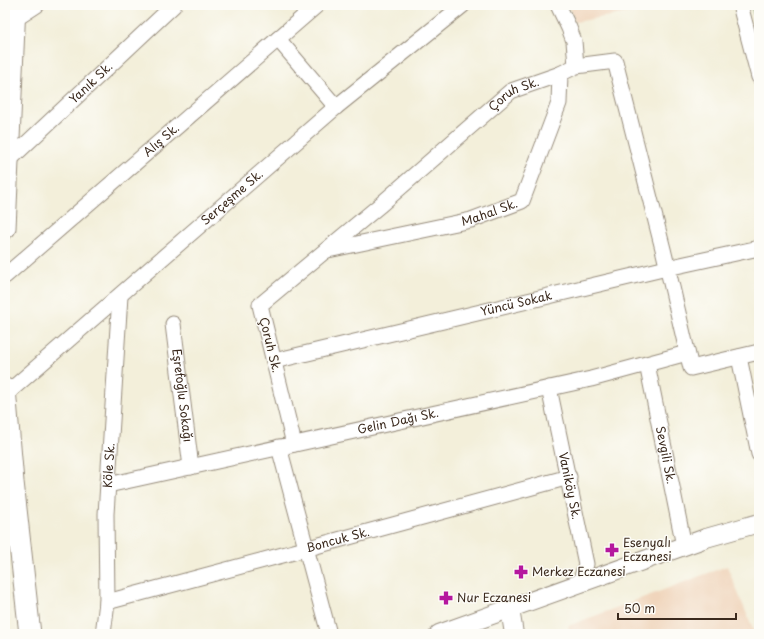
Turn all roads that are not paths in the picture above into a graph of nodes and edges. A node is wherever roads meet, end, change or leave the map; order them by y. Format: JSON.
{"nodes":[{"id":1,"x":36,"y":5,"type":"edge"},
{"id":2,"x":174,"y":5,"type":"edge"},
{"id":3,"x":317,"y":5,"type":"edge"},
{"id":4,"x":463,"y":5,"type":"edge"},
{"id":5,"x":558,"y":5,"type":"edge"},
{"id":6,"x":740,"y":5,"type":"edge"},
{"id":7,"x":11,"y":15,"type":"edge"},
{"id":8,"x":278,"y":39,"type":"junction"},
{"id":9,"x":576,"y":66,"type":"junction"},
{"id":10,"x":560,"y":74,"type":"junction"},
{"id":11,"x":759,"y":77,"type":"edge"},
{"id":12,"x":336,"y":108,"type":"junction"},
{"id":13,"x":8,"y":161,"type":"junction"},
{"id":14,"x":5,"y":228,"type":"edge"},
{"id":15,"x":759,"y":248,"type":"edge"},
{"id":16,"x":325,"y":251,"type":"junction"},
{"id":17,"x":667,"y":268,"type":"junction"},
{"id":18,"x":5,"y":276,"type":"edge"},
{"id":19,"x":120,"y":296,"type":"junction"},
{"id":20,"x":173,"y":324,"type":"dead end"},
{"id":21,"x":759,"y":352,"type":"edge"},
{"id":22,"x":687,"y":353,"type":"junction"},
{"id":23,"x":739,"y":357,"type":"junction"},
{"id":24,"x":274,"y":361,"type":"junction"},
{"id":25,"x":647,"y":364,"type":"junction"},
{"id":26,"x":549,"y":388,"type":"junction"},
{"id":27,"x":5,"y":389,"type":"edge"},
{"id":28,"x":6,"y":395,"type":"edge"},
{"id":29,"x":294,"y":444,"type":"junction"},
{"id":30,"x":279,"y":447,"type":"junction"},
{"id":31,"x":759,"y":454,"type":"edge"},
{"id":32,"x":191,"y":466,"type":"junction"},
{"id":33,"x":569,"y":477,"type":"junction"},
{"id":34,"x":9,"y":481,"type":"edge"},
{"id":35,"x":108,"y":485,"type":"junction"},
{"id":36,"x":759,"y":523,"type":"edge"},
{"id":37,"x":684,"y":546,"type":"junction"},
{"id":38,"x":305,"y":549,"type":"junction"},
{"id":39,"x":580,"y":584,"type":"junction"},
{"id":40,"x":107,"y":602,"type":"junction"},
{"id":41,"x":510,"y":609,"type":"junction"},
{"id":42,"x":29,"y":632,"type":"edge"},
{"id":43,"x":103,"y":634,"type":"edge"},
{"id":44,"x":329,"y":634,"type":"edge"},
{"id":45,"x":439,"y":634,"type":"edge"},
{"id":46,"x":514,"y":634,"type":"edge"}],
"edges":[{"from":1,"to":7,"type":"street"},
{"from":2,"to":13,"type":"street","name":"Yanık Sk."},
{"from":3,"to":8,"type":"street","name":"Alış Sk."},
{"from":4,"to":12,"type":"street","name":"Serçeşme Sk."},
{"from":5,"to":9,"type":"street"},
{"from":6,"to":11,"type":"street"},
{"from":7,"to":13,"type":"main road"},
{"from":8,"to":12,"type":"street"},
{"from":8,"to":18,"type":"street","name":"Alış Sk."},
{"from":9,"to":10,"type":"street","name":"Çoruh Sk."},
{"from":9,"to":17,"type":"street","name":"Çoruh Sk."},
{"from":10,"to":16,"type":"street","name":"Çoruh Sk."},
{"from":10,"to":16,"type":"street","name":"Mahal Sk."},
{"from":12,"to":19,"type":"street","name":"Serçeşme Sk."},
{"from":13,"to":14,"type":"main road"},
{"from":15,"to":17,"type":"street","name":"Yüncü Sokak"},
{"from":16,"to":24,"type":"street","name":"Çoruh Sk."},
{"from":17,"to":22,"type":"street","name":"Çoruh Sk."},
{"from":17,"to":24,"type":"street","name":"Yüncü Sokak"},
{"from":19,"to":28,"type":"street","name":"Serçeşme Sk."},
{"from":19,"to":35,"type":"street","name":"Köle Sk."},
{"from":20,"to":32,"type":"street","name":"Eşrefoğlu Sokağı"},
{"from":21,"to":23,"type":"street"},
{"from":22,"to":23,"type":"street","name":"Çoruh Sk."},
{"from":22,"to":25,"type":"street","name":"Gelin Dağı Sk."},
{"from":23,"to":31,"type":"street"},
{"from":24,"to":29,"type":"street","name":"Çoruh Sk."},
{"from":25,"to":26,"type":"street","name":"Gelin Dağı Sk."},
{"from":25,"to":37,"type":"street","name":"Sevgili Sk."},
{"from":26,"to":29,"type":"street","name":"Gelin Dağı Sk."},
{"from":26,"to":33,"type":"street","name":"Vaniköy Sk."},
{"from":27,"to":28,"type":"main road"},
{"from":28,"to":34,"type":"main road"},
{"from":29,"to":30,"type":"street","name":"Gelin Dağı Sk."},
{"from":30,"to":32,"type":"street","name":"Gelin Dağı Sk."},
{"from":30,"to":38,"type":"street"},
{"from":32,"to":35,"type":"street","name":"Gelin Dağı Sk."},
{"from":33,"to":38,"type":"street","name":"Boncuk Sk."},
{"from":33,"to":39,"type":"street","name":"Vaniköy Sk."},
{"from":34,"to":42,"type":"main road"},
{"from":35,"to":40,"type":"street","name":"Köle Sk."},
{"from":36,"to":37,"type":"street"},
{"from":37,"to":39,"type":"street"},
{"from":38,"to":40,"type":"street","name":"Boncuk Sk."},
{"from":38,"to":44,"type":"street"},
{"from":39,"to":41,"type":"street"},
{"from":40,"to":43,"type":"street","name":"Köle Sk."},
{"from":41,"to":45,"type":"street"},
{"from":41,"to":46,"type":"street"}]}
